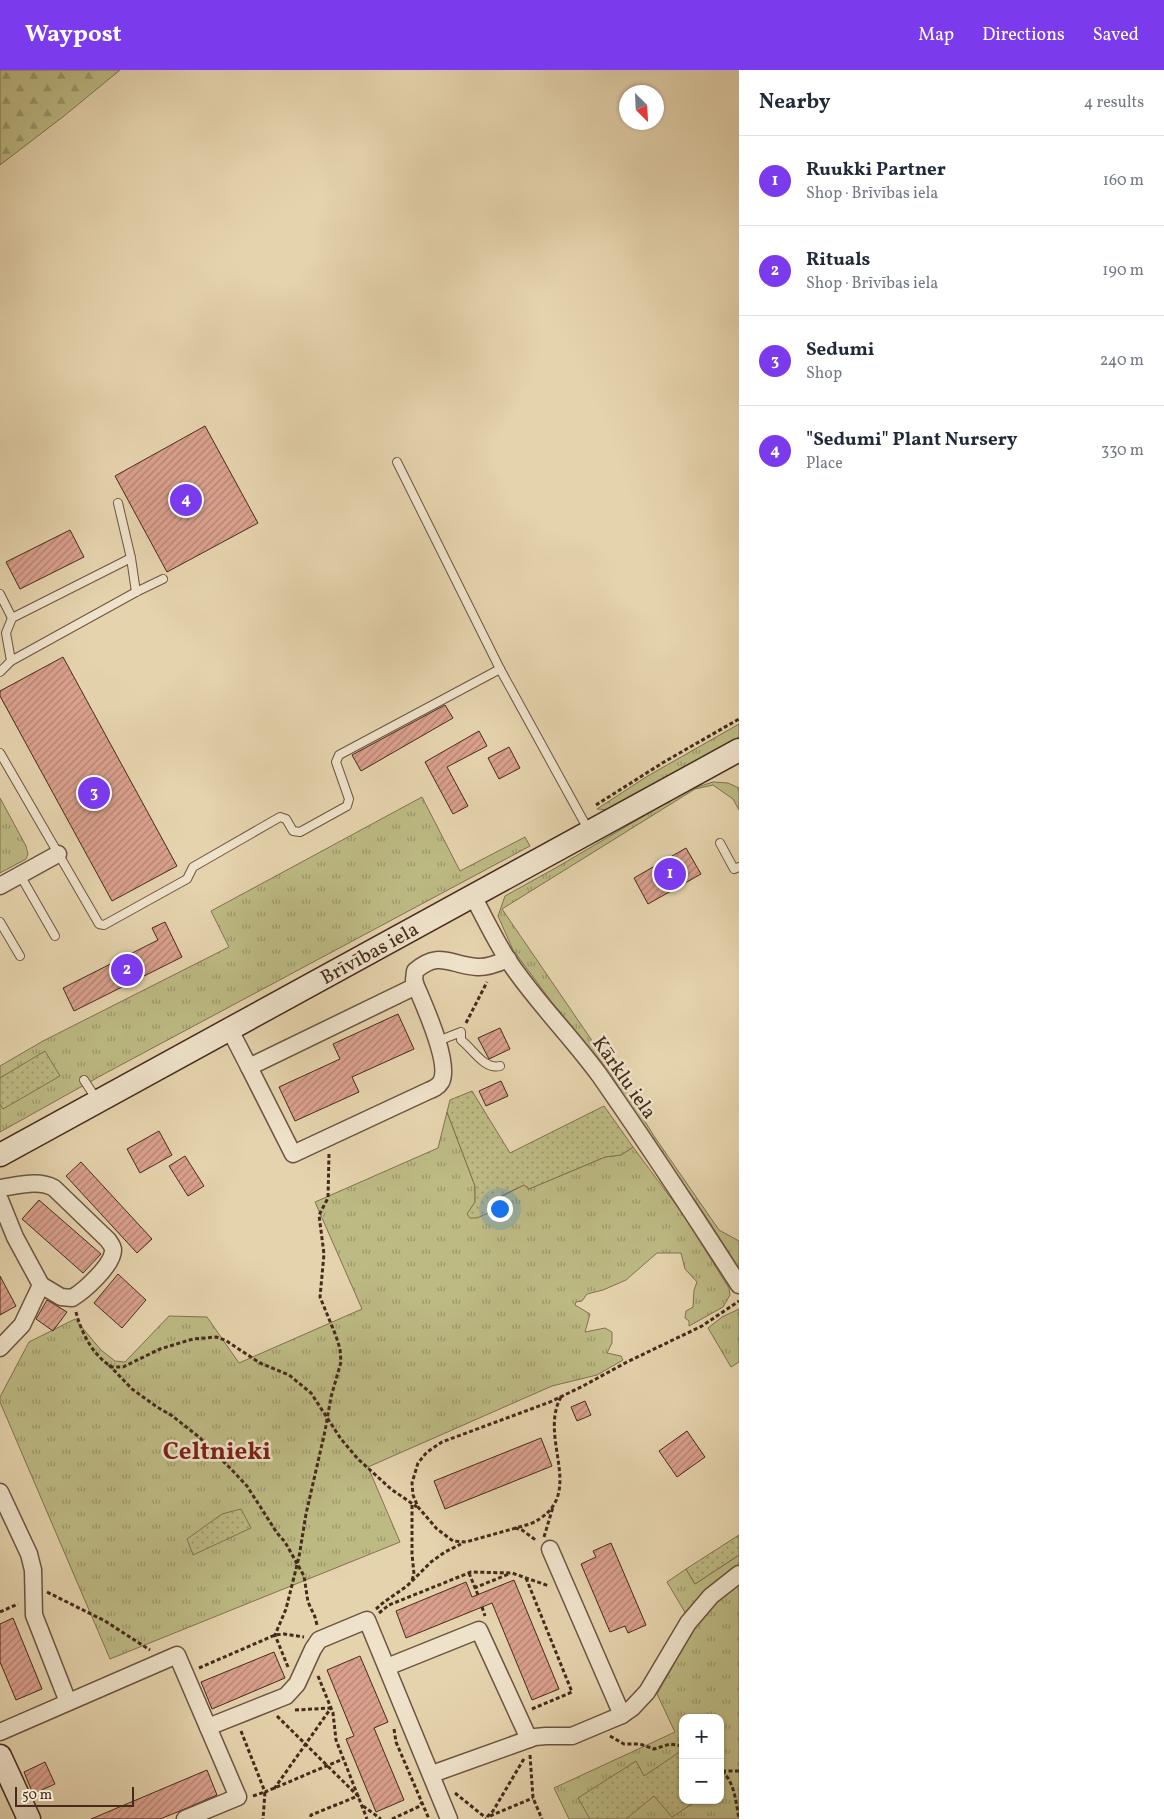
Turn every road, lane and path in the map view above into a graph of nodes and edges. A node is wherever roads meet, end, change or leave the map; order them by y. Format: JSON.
{"nodes":[{"id":1,"x":397,"y":462,"type":"dead end"},
{"id":2,"x":118,"y":502,"type":"dead end"},
{"id":3,"x":131,"y":558,"type":"junction"},
{"id":4,"x":163,"y":579,"type":"dead end"},
{"id":5,"x":136,"y":592,"type":"junction"},
{"id":6,"x":0,"y":594,"type":"edge"},
{"id":7,"x":12,"y":618,"type":"junction"},
{"id":8,"x":11,"y":661,"type":"junction"},
{"id":9,"x":500,"y":669,"type":"junction"},
{"id":10,"x":0,"y":672,"type":"edge"},
{"id":11,"x":739,"y":719,"type":"edge"},
{"id":12,"x":0,"y":753,"type":"edge"},
{"id":13,"x":738,"y":753,"type":"edge"},
{"id":14,"x":585,"y":824,"type":"junction"},
{"id":15,"x":720,"y":843,"type":"dead end"},
{"id":16,"x":58,"y":854,"type":"junction"},
{"id":17,"x":739,"y":867,"type":"edge"},
{"id":18,"x":20,"y":875,"type":"junction"},
{"id":19,"x":0,"y":886,"type":"edge"},
{"id":20,"x":473,"y":896,"type":"junction"},
{"id":21,"x":0,"y":922,"type":"edge"},
{"id":22,"x":55,"y":936,"type":"dead end"},
{"id":23,"x":20,"y":956,"type":"dead end"},
{"id":24,"x":502,"y":962,"type":"junction"},
{"id":25,"x":416,"y":986,"type":"junction"},
{"id":26,"x":230,"y":1030,"type":"junction"},
{"id":27,"x":461,"y":1032,"type":"junction"},
{"id":28,"x":438,"y":1041,"type":"junction"},
{"id":29,"x":500,"y":1066,"type":"dead end"},
{"id":30,"x":249,"y":1067,"type":"junction"},
{"id":31,"x":84,"y":1080,"type":"dead end"},
{"id":32,"x":98,"y":1102,"type":"junction"},
{"id":33,"x":329,"y":1137,"type":"junction"},
{"id":34,"x":0,"y":1155,"type":"edge"},
{"id":35,"x":0,"y":1188,"type":"edge"},
{"id":36,"x":0,"y":1200,"type":"edge"},
{"id":37,"x":41,"y":1285,"type":"junction"},
{"id":38,"x":739,"y":1285,"type":"edge"},
{"id":39,"x":70,"y":1298,"type":"junction"},
{"id":40,"x":739,"y":1301,"type":"edge"},
{"id":41,"x":0,"y":1348,"type":"edge"},
{"id":42,"x":109,"y":1365,"type":"junction"},
{"id":43,"x":560,"y":1397,"type":"junction"},
{"id":44,"x":327,"y":1418,"type":"junction"},
{"id":45,"x":412,"y":1489,"type":"junction"},
{"id":46,"x":0,"y":1492,"type":"edge"},
{"id":47,"x":412,"y":1503,"type":"junction"},
{"id":48,"x":554,"y":1504,"type":"junction"},
{"id":49,"x":418,"y":1507,"type":"junction"},
{"id":50,"x":512,"y":1528,"type":"junction"},
{"id":51,"x":466,"y":1542,"type":"junction"},
{"id":52,"x":548,"y":1548,"type":"junction"},
{"id":53,"x":298,"y":1562,"type":"junction"},
{"id":54,"x":469,"y":1573,"type":"junction"},
{"id":55,"x":512,"y":1573,"type":"junction"},
{"id":56,"x":739,"y":1574,"type":"edge"},
{"id":57,"x":526,"y":1578,"type":"junction"},
{"id":58,"x":410,"y":1583,"type":"junction"},
{"id":59,"x":474,"y":1588,"type":"junction"},
{"id":60,"x":33,"y":1590,"type":"junction"},
{"id":61,"x":569,"y":1593,"type":"junction"},
{"id":62,"x":478,"y":1595,"type":"dead end"},
{"id":63,"x":367,"y":1620,"type":"junction"},
{"id":64,"x":275,"y":1636,"type":"junction"},
{"id":65,"x":320,"y":1640,"type":"junction"},
{"id":66,"x":310,"y":1656,"type":"junction"},
{"id":67,"x":166,"y":1660,"type":"junction"},
{"id":68,"x":387,"y":1667,"type":"junction"},
{"id":69,"x":185,"y":1674,"type":"junction"},
{"id":70,"x":296,"y":1686,"type":"junction"},
{"id":71,"x":68,"y":1702,"type":"junction"},
{"id":72,"x":266,"y":1705,"type":"junction"},
{"id":73,"x":331,"y":1708,"type":"junction"},
{"id":74,"x":292,"y":1710,"type":"dead end"},
{"id":75,"x":518,"y":1715,"type":"junction"},
{"id":76,"x":622,"y":1715,"type":"junction"},
{"id":77,"x":235,"y":1717,"type":"junction"},
{"id":78,"x":597,"y":1726,"type":"junction"},
{"id":79,"x":208,"y":1727,"type":"junction"},
{"id":80,"x":0,"y":1732,"type":"edge"},
{"id":81,"x":529,"y":1739,"type":"junction"},
{"id":82,"x":306,"y":1744,"type":"junction"},
{"id":83,"x":679,"y":1745,"type":"edge"},
{"id":84,"x":0,"y":1756,"type":"edge"},
{"id":85,"x":343,"y":1759,"type":"junction"},
{"id":86,"x":327,"y":1766,"type":"junction"},
{"id":87,"x":724,"y":1770,"type":"edge"},
{"id":88,"x":739,"y":1771,"type":"edge"},
{"id":89,"x":724,"y":1774,"type":"edge"},
{"id":90,"x":434,"y":1779,"type":"junction"},
{"id":91,"x":274,"y":1788,"type":"junction"},
{"id":92,"x":265,"y":1792,"type":"junction"},
{"id":93,"x":238,"y":1796,"type":"junction"},
{"id":94,"x":358,"y":1796,"type":"junction"},
{"id":95,"x":533,"y":1798,"type":"junction"},
{"id":96,"x":362,"y":1805,"type":"junction"},
{"id":97,"x":487,"y":1818,"type":"edge"},
{"id":98,"x":29,"y":1819,"type":"edge"},
{"id":99,"x":185,"y":1819,"type":"edge"},
{"id":100,"x":263,"y":1819,"type":"edge"},
{"id":101,"x":310,"y":1819,"type":"edge"},
{"id":102,"x":368,"y":1819,"type":"edge"},
{"id":103,"x":381,"y":1819,"type":"edge"},
{"id":104,"x":392,"y":1819,"type":"edge"},
{"id":105,"x":449,"y":1819,"type":"edge"},
{"id":106,"x":542,"y":1819,"type":"edge"},
{"id":107,"x":739,"y":1819,"type":"edge"}],
"edges":[{"from":1,"to":9,"type":"lane"},
{"from":2,"to":3,"type":"lane"},
{"from":3,"to":5,"type":"lane"},
{"from":3,"to":7,"type":"lane"},
{"from":4,"to":5,"type":"lane"},
{"from":5,"to":8,"type":"lane"},
{"from":6,"to":7,"type":"lane"},
{"from":7,"to":8,"type":"lane"},
{"from":8,"to":10,"type":"lane"},
{"from":9,"to":14,"type":"lane"},
{"from":9,"to":16,"type":"lane"},
{"from":11,"to":14,"type":"path"},
{"from":12,"to":16,"type":"lane"},
{"from":13,"to":14,"type":"main road","name":"Brīvības iela"},
{"from":14,"to":20,"type":"main road","name":"Brīvības iela"},
{"from":15,"to":17,"type":"lane"},
{"from":16,"to":18,"type":"street"},
{"from":18,"to":19,"type":"street"},
{"from":18,"to":22,"type":"lane"},
{"from":20,"to":24,"type":"street","name":"Kārklu iela"},
{"from":20,"to":26,"type":"main road","name":"Brīvības iela"},
{"from":21,"to":23,"type":"lane"},
{"from":24,"to":25,"type":"street"},
{"from":24,"to":27,"type":"path"},
{"from":24,"to":38,"type":"street","name":"Kārklu iela"},
{"from":25,"to":28,"type":"street"},
{"from":25,"to":30,"type":"street"},
{"from":26,"to":30,"type":"street"},
{"from":26,"to":32,"type":"main road","name":"Brīvības iela"},
{"from":27,"to":28,"type":"lane"},
{"from":27,"to":29,"type":"lane"},
{"from":28,"to":33,"type":"street"},
{"from":30,"to":33,"type":"street"},
{"from":31,"to":32,"type":"lane"},
{"from":32,"to":34,"type":"main road","name":"Brīvības iela"},
{"from":33,"to":44,"type":"path"},
{"from":35,"to":39,"type":"street"},
{"from":36,"to":37,"type":"street"},
{"from":37,"to":39,"type":"street"},
{"from":37,"to":41,"type":"street"},
{"from":39,"to":42,"type":"path"},
{"from":40,"to":43,"type":"path"},
{"from":42,"to":44,"type":"path"},
{"from":42,"to":53,"type":"path"},
{"from":43,"to":45,"type":"path"},
{"from":43,"to":48,"type":"path"},
{"from":44,"to":47,"type":"path"},
{"from":44,"to":53,"type":"path"},
{"from":45,"to":47,"type":"path"},
{"from":45,"to":49,"type":"path"},
{"from":46,"to":60,"type":"street"},
{"from":47,"to":49,"type":"path"},
{"from":47,"to":58,"type":"path"},
{"from":48,"to":50,"type":"path"},
{"from":48,"to":52,"type":"path"},
{"from":49,"to":51,"type":"path"},
{"from":50,"to":51,"type":"path"},
{"from":50,"to":52,"type":"path"},
{"from":51,"to":58,"type":"path"},
{"from":52,"to":61,"type":"street"},
{"from":53,"to":64,"type":"path"},
{"from":53,"to":65,"type":"path"},
{"from":54,"to":55,"type":"path"},
{"from":54,"to":59,"type":"path"},
{"from":54,"to":63,"type":"path"},
{"from":55,"to":57,"type":"path"},
{"from":55,"to":59,"type":"path"},
{"from":56,"to":76,"type":"street"},
{"from":57,"to":61,"type":"path"},
{"from":57,"to":75,"type":"path"},
{"from":58,"to":63,"type":"path"},
{"from":59,"to":62,"type":"path"},
{"from":60,"to":67,"type":"path"},
{"from":60,"to":71,"type":"street"},
{"from":61,"to":76,"type":"street"},
{"from":63,"to":65,"type":"street"},
{"from":63,"to":68,"type":"street"},
{"from":64,"to":65,"type":"path"},
{"from":64,"to":69,"type":"path"},
{"from":64,"to":70,"type":"path"},
{"from":65,"to":66,"type":"street"},
{"from":66,"to":70,"type":"street"},
{"from":66,"to":73,"type":"path"},
{"from":67,"to":69,"type":"street"},
{"from":67,"to":71,"type":"street"},
{"from":68,"to":75,"type":"street"},
{"from":68,"to":90,"type":"street"},
{"from":69,"to":79,"type":"street"},
{"from":70,"to":72,"type":"street"},
{"from":71,"to":80,"type":"street"},
{"from":72,"to":77,"type":"street"},
{"from":72,"to":82,"type":"path"},
{"from":73,"to":74,"type":"path"},
{"from":73,"to":82,"type":"path"},
{"from":73,"to":85,"type":"path"},
{"from":75,"to":81,"type":"street"},
{"from":76,"to":78,"type":"street"},
{"from":77,"to":79,"type":"street"},
{"from":77,"to":92,"type":"path"},
{"from":78,"to":81,"type":"street"},
{"from":78,"to":83,"type":"path"},
{"from":79,"to":93,"type":"street"},
{"from":81,"to":90,"type":"street"},
{"from":82,"to":86,"type":"path"},
{"from":82,"to":91,"type":"path"},
{"from":84,"to":98,"type":"main road"},
{"from":85,"to":86,"type":"path"},
{"from":85,"to":94,"type":"path"},
{"from":86,"to":91,"type":"path"},
{"from":86,"to":94,"type":"path"},
{"from":87,"to":88,"type":"path"},
{"from":89,"to":107,"type":"path"},
{"from":90,"to":97,"type":"path"},
{"from":90,"to":104,"type":"path"},
{"from":90,"to":105,"type":"street"},
{"from":91,"to":92,"type":"path"},
{"from":92,"to":93,"type":"path"},
{"from":92,"to":100,"type":"path"},
{"from":93,"to":99,"type":"street"},
{"from":94,"to":96,"type":"path"},
{"from":94,"to":101,"type":"path"},
{"from":95,"to":97,"type":"path"},
{"from":95,"to":97,"type":"path"},
{"from":95,"to":106,"type":"path"},
{"from":96,"to":102,"type":"path"},
{"from":96,"to":103,"type":"path"}]}
